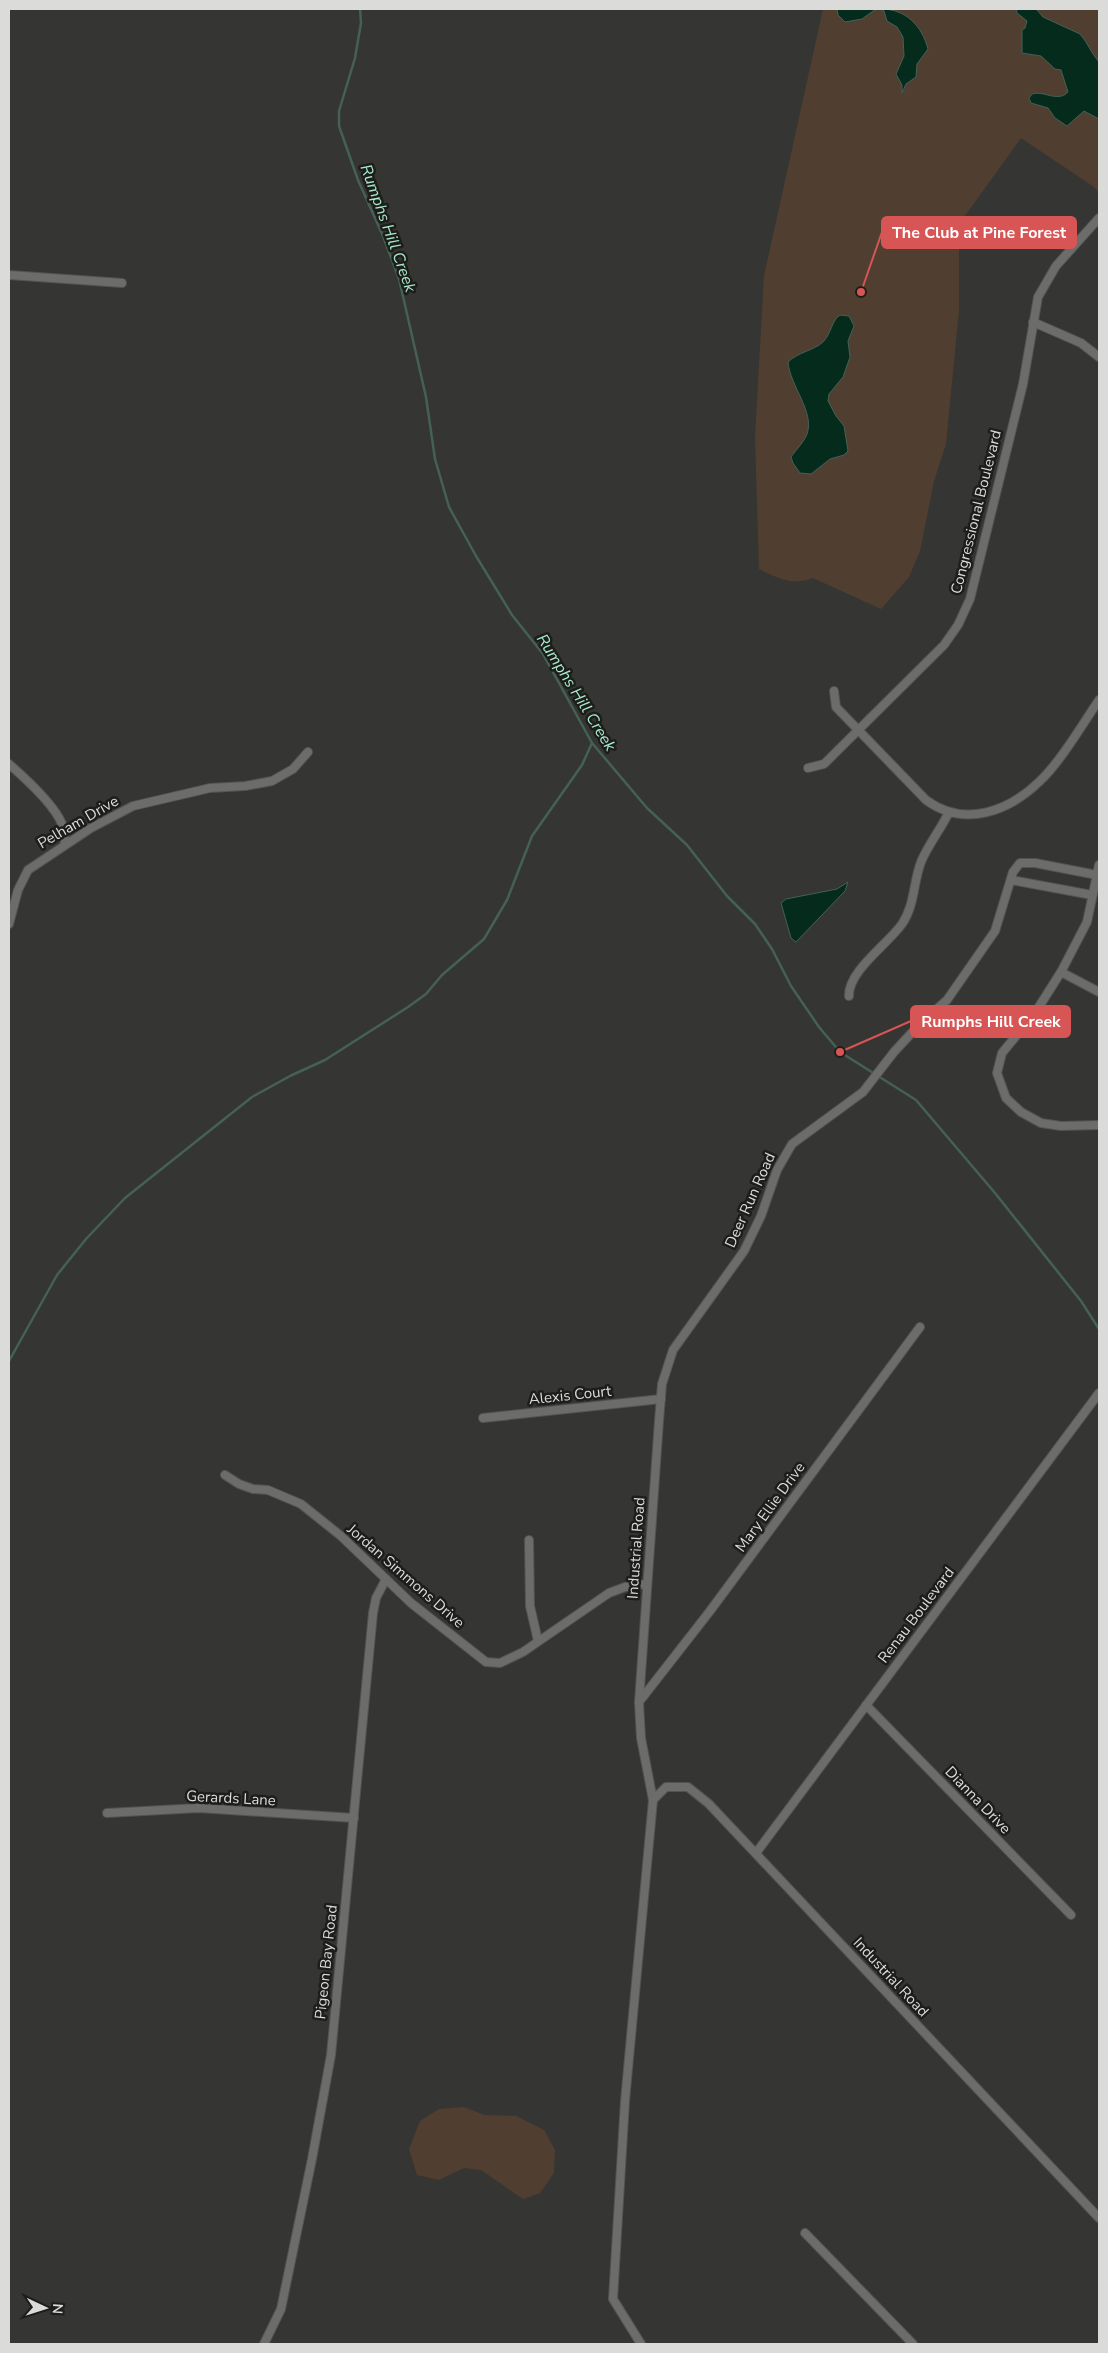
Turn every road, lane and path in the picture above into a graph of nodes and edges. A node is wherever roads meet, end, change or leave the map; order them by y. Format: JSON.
{"nodes":[{"id":1,"x":1099,"y":218,"type":"edge"},
{"id":2,"x":9,"y":275,"type":"edge"},
{"id":3,"x":122,"y":283,"type":"dead end"},
{"id":4,"x":1033,"y":322,"type":"junction"},
{"id":5,"x":1099,"y":357,"type":"edge"},
{"id":6,"x":834,"y":691,"type":"dead end"},
{"id":7,"x":1099,"y":700,"type":"edge"},
{"id":8,"x":859,"y":731,"type":"junction"},
{"id":9,"x":308,"y":752,"type":"dead end"},
{"id":10,"x":9,"y":764,"type":"edge"},
{"id":11,"x":808,"y":768,"type":"dead end"},
{"id":12,"x":949,"y":812,"type":"junction"},
{"id":13,"x":65,"y":844,"type":"junction"},
{"id":14,"x":1099,"y":865,"type":"edge"},
{"id":15,"x":1097,"y":875,"type":"junction"},
{"id":16,"x":1011,"y":880,"type":"junction"},
{"id":17,"x":1092,"y":895,"type":"junction"},
{"id":18,"x":9,"y":924,"type":"edge"},
{"id":19,"x":1061,"y":972,"type":"junction"},
{"id":20,"x":1099,"y":992,"type":"edge"},
{"id":21,"x":849,"y":996,"type":"dead end"},
{"id":22,"x":1099,"y":1124,"type":"edge"},
{"id":23,"x":702,"y":1308,"type":"joint"},
{"id":24,"x":920,"y":1327,"type":"dead end"},
{"id":25,"x":1099,"y":1393,"type":"edge"},
{"id":26,"x":661,"y":1399,"type":"junction"},
{"id":27,"x":483,"y":1418,"type":"dead end"},
{"id":28,"x":225,"y":1475,"type":"dead end"},
{"id":29,"x":529,"y":1540,"type":"dead end"},
{"id":30,"x":386,"y":1579,"type":"junction"},
{"id":31,"x":646,"y":1584,"type":"junction"},
{"id":32,"x":538,"y":1641,"type":"junction"},
{"id":33,"x":639,"y":1702,"type":"junction"},
{"id":34,"x":866,"y":1705,"type":"junction"},
{"id":35,"x":652,"y":1800,"type":"junction"},
{"id":36,"x":107,"y":1813,"type":"dead end"},
{"id":37,"x":354,"y":1818,"type":"junction"},
{"id":38,"x":756,"y":1853,"type":"junction"},
{"id":39,"x":1071,"y":1915,"type":"dead end"},
{"id":40,"x":1099,"y":2218,"type":"edge"},
{"id":41,"x":805,"y":2233,"type":"dead end"},
{"id":42,"x":264,"y":2344,"type":"edge"},
{"id":43,"x":641,"y":2344,"type":"edge"},
{"id":44,"x":913,"y":2344,"type":"edge"}],
"edges":[{"from":1,"to":4,"type":"street","name":"Congressional Boulevard"},
{"from":2,"to":3,"type":"street"},
{"from":4,"to":5,"type":"street"},
{"from":4,"to":8,"type":"street","name":"Congressional Boulevard"},
{"from":6,"to":8,"type":"street"},
{"from":7,"to":12,"type":"street"},
{"from":8,"to":11,"type":"street","name":"Congressional Boulevard"},
{"from":8,"to":12,"type":"street"},
{"from":9,"to":13,"type":"street","name":"Pelham Drive"},
{"from":10,"to":13,"type":"street"},
{"from":12,"to":21,"type":"street"},
{"from":13,"to":18,"type":"street","name":"Pelham Drive"},
{"from":14,"to":15,"type":"street"},
{"from":15,"to":16,"type":"street"},
{"from":15,"to":17,"type":"street"},
{"from":16,"to":17,"type":"street"},
{"from":16,"to":23,"type":"street","name":"Deer Run Road"},
{"from":17,"to":19,"type":"street"},
{"from":19,"to":20,"type":"street"},
{"from":19,"to":22,"type":"street"},
{"from":23,"to":26,"type":"street","name":"Industrial Road"},
{"from":24,"to":33,"type":"street","name":"Mary Ellie Drive"},
{"from":25,"to":34,"type":"street","name":"Renau Boulevard"},
{"from":26,"to":27,"type":"street","name":"Alexis Court"},
{"from":26,"to":31,"type":"street","name":"Industrial Road"},
{"from":28,"to":30,"type":"street","name":"Jordan Simmons Drive"},
{"from":29,"to":32,"type":"street"},
{"from":30,"to":32,"type":"street","name":"Jordan Simmons Drive"},
{"from":30,"to":37,"type":"street","name":"Pigeon Bay Road"},
{"from":31,"to":32,"type":"street","name":"Jordan Simmons Drive"},
{"from":31,"to":33,"type":"street","name":"Industrial Road"},
{"from":33,"to":35,"type":"street","name":"Industrial Road"},
{"from":34,"to":38,"type":"street","name":"Renau Boulevard"},
{"from":34,"to":39,"type":"street","name":"Dianna Drive"},
{"from":35,"to":38,"type":"street","name":"Industrial Road"},
{"from":35,"to":43,"type":"street","name":"Industrial Road"},
{"from":36,"to":37,"type":"street","name":"Gerards Lane"},
{"from":37,"to":42,"type":"street","name":"Pigeon Bay Road"},
{"from":38,"to":40,"type":"street","name":"Industrial Road"},
{"from":41,"to":44,"type":"street"}]}
